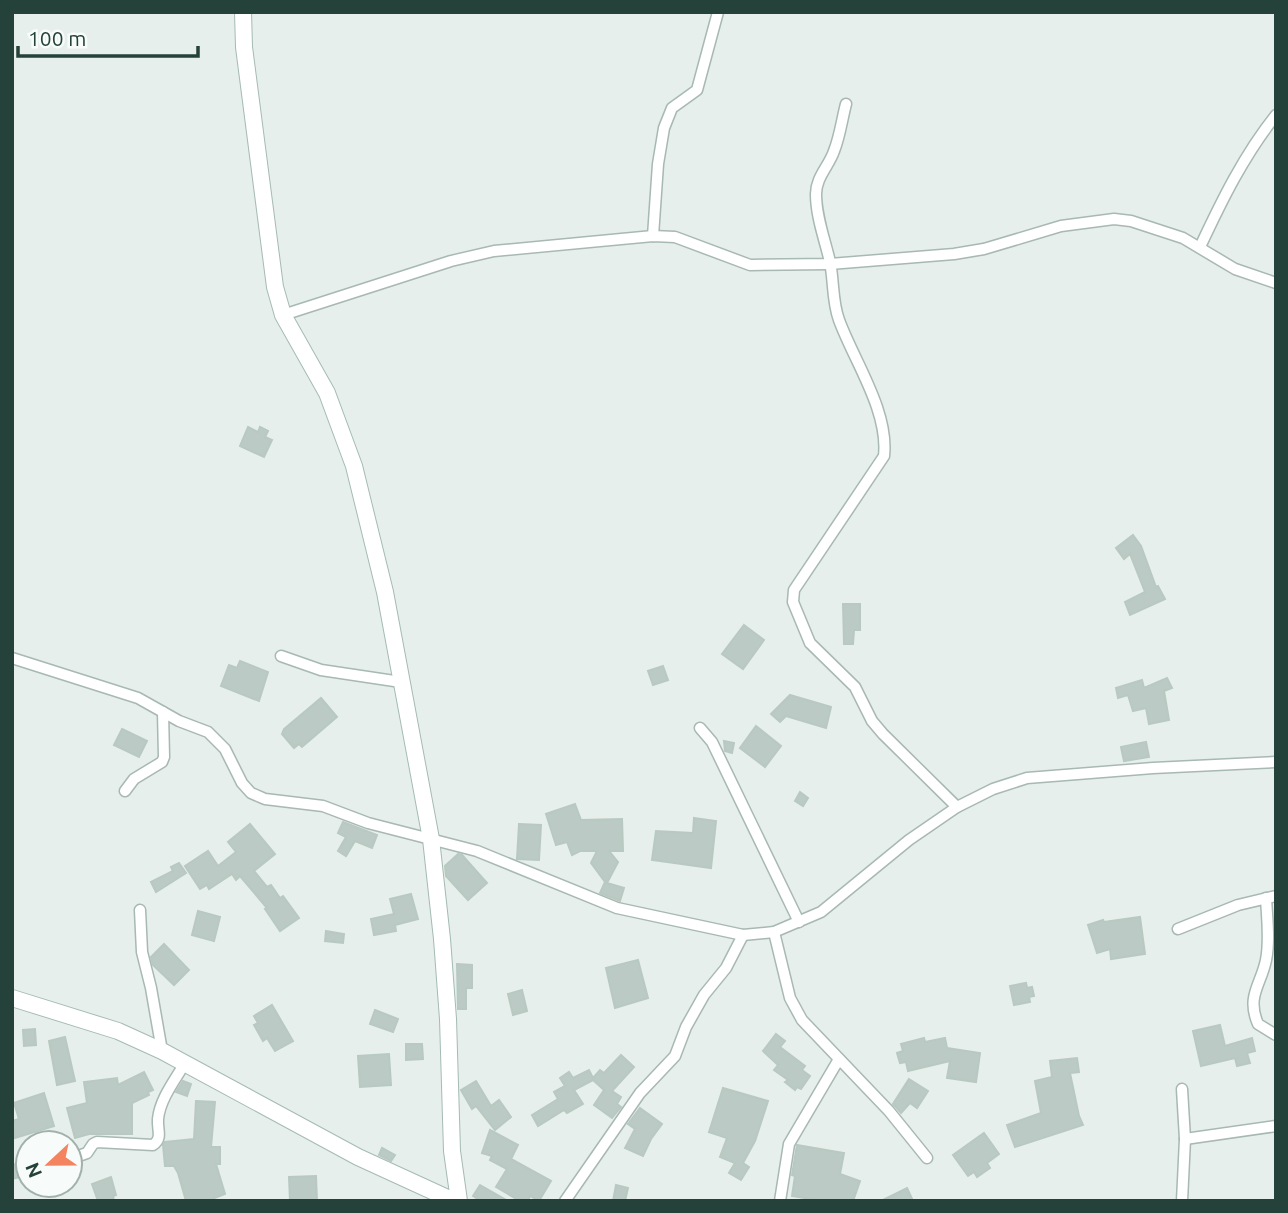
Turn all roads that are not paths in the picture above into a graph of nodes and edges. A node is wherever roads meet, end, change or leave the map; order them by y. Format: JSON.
{"nodes":[{"id":1,"x":243,"y":12,"type":"edge"},
{"id":2,"x":718,"y":12,"type":"edge"},
{"id":3,"x":846,"y":104,"type":"dead end"},
{"id":4,"x":1276,"y":115,"type":"edge"},
{"id":5,"x":653,"y":236,"type":"junction"},
{"id":6,"x":1199,"y":247,"type":"junction"},
{"id":7,"x":830,"y":264,"type":"junction"},
{"id":8,"x":1276,"y":283,"type":"edge"},
{"id":9,"x":284,"y":315,"type":"junction"},
{"id":10,"x":281,"y":656,"type":"dead end"},
{"id":11,"x":12,"y":658,"type":"edge"},
{"id":12,"x":401,"y":682,"type":"junction"},
{"id":13,"x":163,"y":712,"type":"junction"},
{"id":14,"x":700,"y":728,"type":"dead end"},
{"id":15,"x":1276,"y":762,"type":"edge"},
{"id":16,"x":125,"y":791,"type":"dead end"},
{"id":17,"x":957,"y":807,"type":"junction"},
{"id":18,"x":431,"y":839,"type":"junction"},
{"id":19,"x":1271,"y":897,"type":"edge"},
{"id":20,"x":141,"y":910,"type":"dead end"},
{"id":21,"x":799,"y":922,"type":"junction"},
{"id":22,"x":1178,"y":929,"type":"dead end"},
{"id":23,"x":774,"y":932,"type":"junction"},
{"id":24,"x":743,"y":935,"type":"junction"},
{"id":25,"x":12,"y":998,"type":"edge"},
{"id":26,"x":1276,"y":1035,"type":"edge"},
{"id":27,"x":162,"y":1051,"type":"junction"},
{"id":28,"x":839,"y":1059,"type":"junction"},
{"id":29,"x":185,"y":1063,"type":"junction"},
{"id":30,"x":1182,"y":1089,"type":"dead end"},
{"id":31,"x":1276,"y":1126,"type":"edge"},
{"id":32,"x":1185,"y":1139,"type":"junction"},
{"id":33,"x":84,"y":1154,"type":"edge"},
{"id":34,"x":927,"y":1158,"type":"dead end"},
{"id":35,"x":454,"y":1201,"type":"edge"},
{"id":36,"x":459,"y":1201,"type":"edge"},
{"id":37,"x":565,"y":1201,"type":"edge"},
{"id":38,"x":780,"y":1201,"type":"edge"},
{"id":39,"x":1182,"y":1201,"type":"edge"}],
"edges":[{"from":1,"to":9,"type":"street"},
{"from":2,"to":5,"type":"street"},
{"from":3,"to":7,"type":"street"},
{"from":4,"to":6,"type":"street"},
{"from":5,"to":7,"type":"street"},
{"from":5,"to":9,"type":"street"},
{"from":6,"to":7,"type":"street"},
{"from":6,"to":8,"type":"street"},
{"from":7,"to":17,"type":"street"},
{"from":9,"to":12,"type":"street"},
{"from":10,"to":12,"type":"street"},
{"from":11,"to":13,"type":"street"},
{"from":12,"to":18,"type":"street"},
{"from":13,"to":16,"type":"street"},
{"from":13,"to":18,"type":"street"},
{"from":14,"to":21,"type":"street"},
{"from":15,"to":17,"type":"street"},
{"from":17,"to":21,"type":"street"},
{"from":18,"to":24,"type":"street"},
{"from":18,"to":36,"type":"street"},
{"from":19,"to":22,"type":"street"},
{"from":19,"to":26,"type":"street"},
{"from":20,"to":27,"type":"street"},
{"from":21,"to":23,"type":"street"},
{"from":23,"to":24,"type":"street"},
{"from":23,"to":28,"type":"street"},
{"from":24,"to":37,"type":"street"},
{"from":25,"to":27,"type":"street"},
{"from":27,"to":29,"type":"street"},
{"from":28,"to":34,"type":"street"},
{"from":28,"to":38,"type":"street"},
{"from":29,"to":33,"type":"street"},
{"from":29,"to":35,"type":"street"},
{"from":30,"to":32,"type":"street"},
{"from":31,"to":32,"type":"street"},
{"from":32,"to":39,"type":"street"}]}
